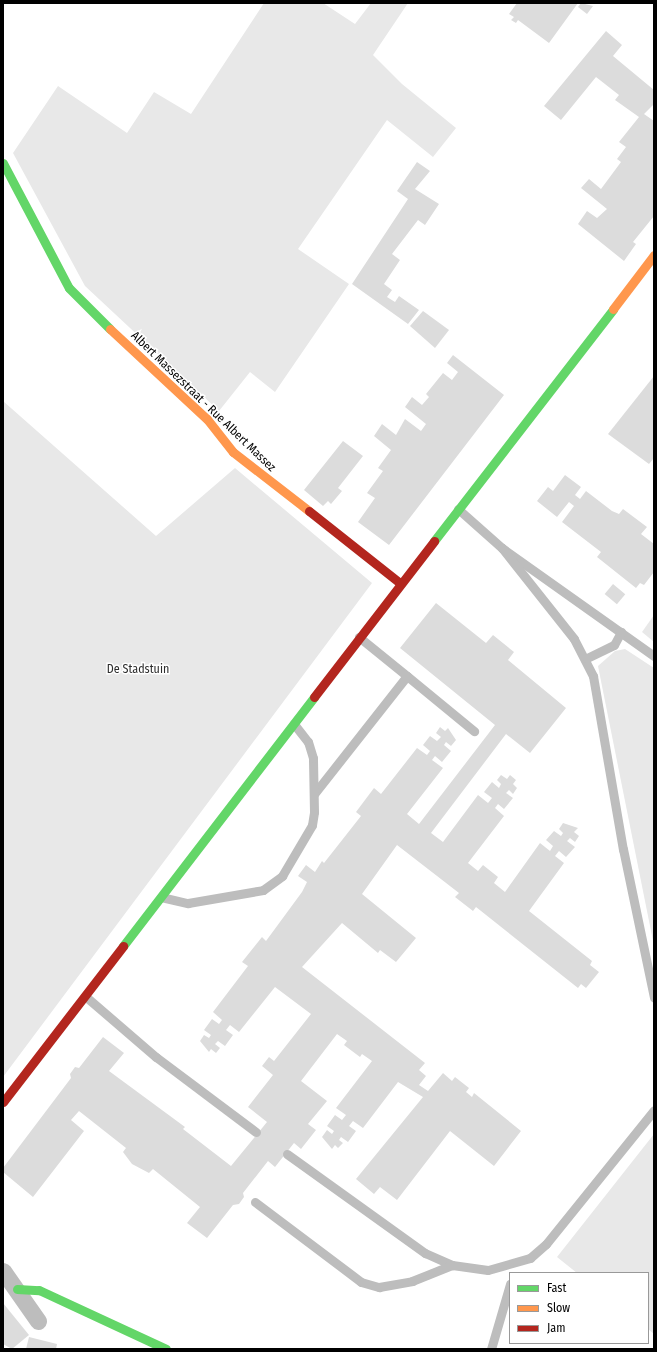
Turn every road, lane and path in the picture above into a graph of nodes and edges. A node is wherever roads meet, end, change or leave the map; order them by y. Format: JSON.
{"nodes":[{"id":1,"x":3,"y":163,"type":"edge"},
{"id":2,"x":654,"y":255,"type":"edge"},
{"id":3,"x":458,"y":509,"type":"junction"},
{"id":4,"x":502,"y":548,"type":"junction"},
{"id":5,"x":400,"y":583,"type":"junction"},
{"id":6,"x":621,"y":632,"type":"junction"},
{"id":7,"x":359,"y":637,"type":"junction"},
{"id":8,"x":654,"y":656,"type":"edge"},
{"id":9,"x":587,"y":658,"type":"junction"},
{"id":10,"x":407,"y":676,"type":"junction"},
{"id":11,"x":293,"y":724,"type":"junction"},
{"id":12,"x":474,"y":731,"type":"dead end"},
{"id":13,"x":314,"y":794,"type":"junction"},
{"id":14,"x":160,"y":897,"type":"junction"},
{"id":15,"x":85,"y":996,"type":"junction"},
{"id":16,"x":654,"y":998,"type":"edge"},
{"id":17,"x":3,"y":1102,"type":"edge"},
{"id":18,"x":654,"y":1110,"type":"edge"},
{"id":19,"x":256,"y":1132,"type":"dead end"},
{"id":20,"x":287,"y":1154,"type":"dead end"},
{"id":21,"x":255,"y":1202,"type":"dead end"},
{"id":22,"x":452,"y":1264,"type":"junction"},
{"id":23,"x":511,"y":1268,"type":"edge"},
{"id":24,"x":3,"y":1271,"type":"edge"},
{"id":25,"x":509,"y":1287,"type":"edge"},
{"id":26,"x":17,"y":1289,"type":"junction"},
{"id":27,"x":38,"y":1320,"type":"dead end"},
{"id":28,"x":166,"y":1349,"type":"edge"},
{"id":29,"x":491,"y":1349,"type":"edge"}],
"edges":[{"from":1,"to":5,"type":"street","name":"Albert Massezstraat - Rue Albert Massez"},
{"from":2,"to":3,"type":"street"},
{"from":3,"to":4,"type":"lane"},
{"from":3,"to":5,"type":"street"},
{"from":4,"to":6,"type":"lane"},
{"from":4,"to":9,"type":"lane"},
{"from":5,"to":7,"type":"street"},
{"from":6,"to":8,"type":"lane"},
{"from":6,"to":9,"type":"lane"},
{"from":7,"to":10,"type":"lane"},
{"from":7,"to":11,"type":"street"},
{"from":9,"to":16,"type":"lane"},
{"from":10,"to":12,"type":"lane"},
{"from":10,"to":13,"type":"lane"},
{"from":11,"to":13,"type":"lane"},
{"from":11,"to":14,"type":"street"},
{"from":13,"to":14,"type":"lane"},
{"from":14,"to":15,"type":"street"},
{"from":15,"to":17,"type":"street"},
{"from":15,"to":19,"type":"lane"},
{"from":18,"to":23,"type":"lane"},
{"from":20,"to":22,"type":"lane"},
{"from":21,"to":22,"type":"lane"},
{"from":22,"to":23,"type":"lane"},
{"from":24,"to":26,"type":"street"},
{"from":25,"to":29,"type":"lane"},
{"from":26,"to":27,"type":"street"},
{"from":26,"to":28,"type":"street"}]}
